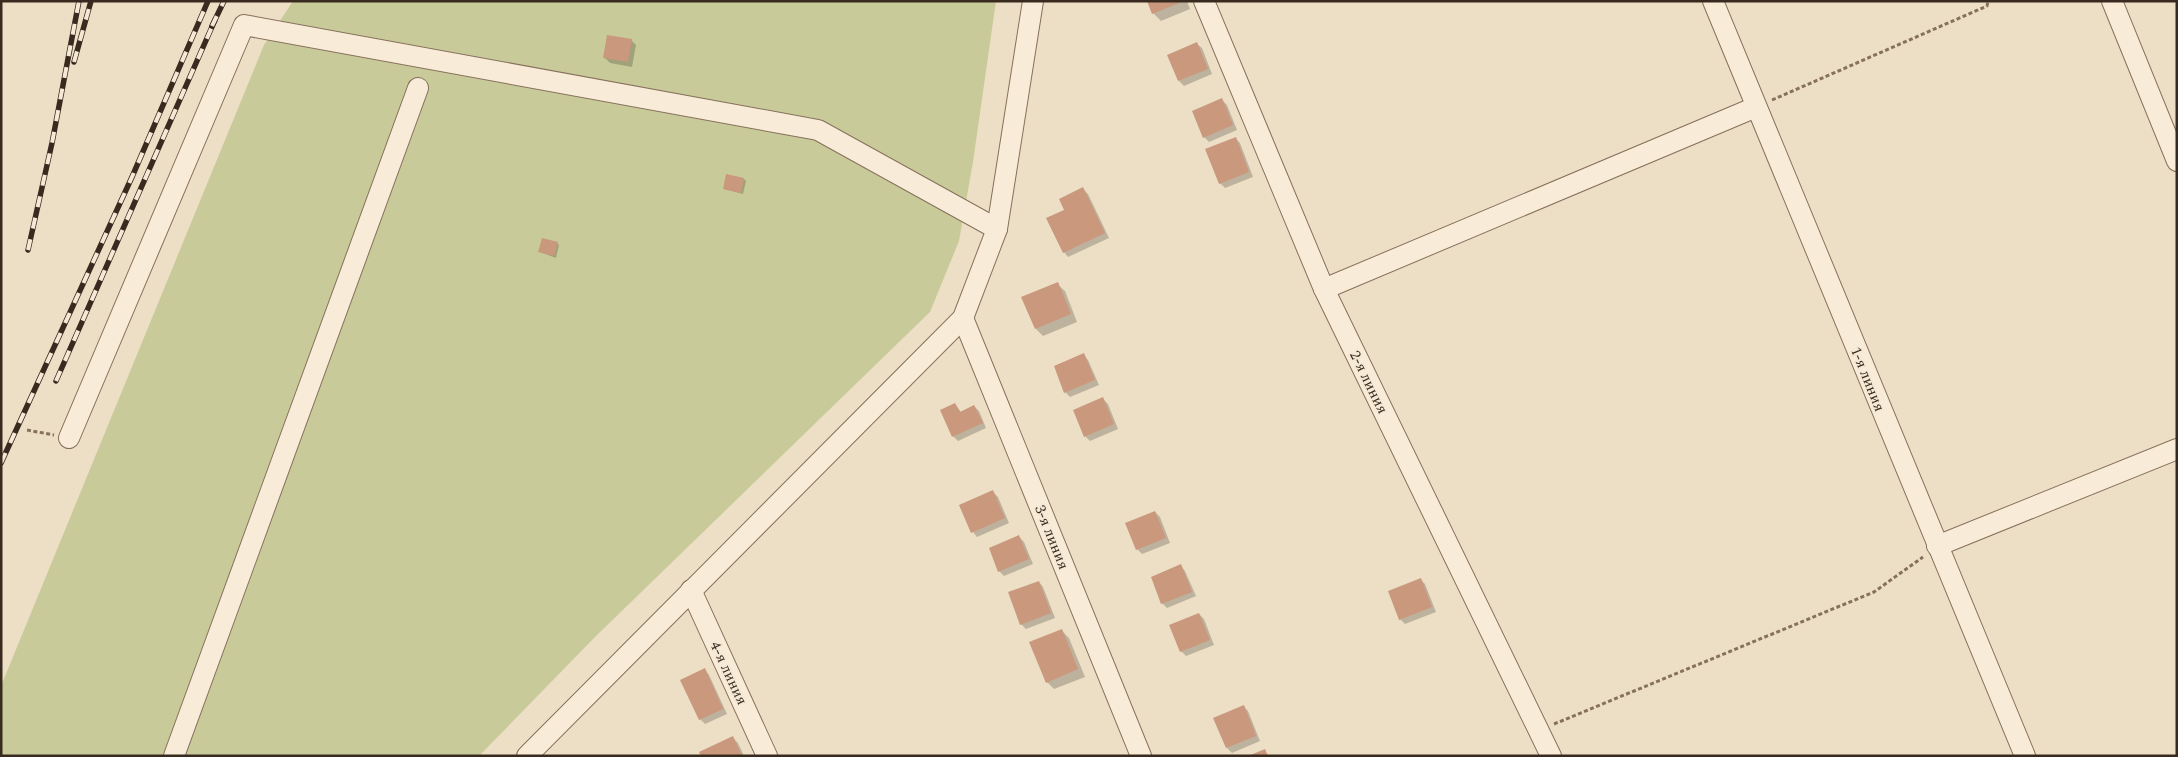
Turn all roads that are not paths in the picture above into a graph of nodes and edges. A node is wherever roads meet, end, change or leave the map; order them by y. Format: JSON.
{"nodes":[{"id":1,"x":1033,"y":1,"type":"edge"},
{"id":2,"x":1204,"y":1,"type":"edge"},
{"id":3,"x":1713,"y":1,"type":"edge"},
{"id":4,"x":2112,"y":1,"type":"edge"},
{"id":5,"x":418,"y":88,"type":"dead end"},
{"id":6,"x":1756,"y":107,"type":"junction"},
{"id":7,"x":2177,"y":161,"type":"edge"},
{"id":8,"x":997,"y":229,"type":"junction"},
{"id":9,"x":1324,"y":289,"type":"junction"},
{"id":10,"x":963,"y":318,"type":"junction"},
{"id":11,"x":69,"y":438,"type":"road end"},
{"id":12,"x":2177,"y":449,"type":"edge"},
{"id":13,"x":1937,"y":546,"type":"junction"},
{"id":14,"x":691,"y":590,"type":"junction"},
{"id":15,"x":174,"y":756,"type":"edge"},
{"id":16,"x":527,"y":756,"type":"edge"},
{"id":17,"x":767,"y":756,"type":"edge"},
{"id":18,"x":1141,"y":756,"type":"edge"},
{"id":19,"x":1552,"y":756,"type":"edge"},
{"id":20,"x":2025,"y":756,"type":"edge"}],
"edges":[{"from":1,"to":8,"type":"street"},
{"from":2,"to":9,"type":"street","name":"2-я линия"},
{"from":3,"to":6,"type":"street","name":"1-я линия"},
{"from":4,"to":7,"type":"street"},
{"from":5,"to":15,"type":"street"},
{"from":6,"to":9,"type":"street"},
{"from":6,"to":13,"type":"street","name":"1-я линия"},
{"from":8,"to":10,"type":"street"},
{"from":8,"to":11,"type":"street"},
{"from":9,"to":19,"type":"street","name":"2-я линия"},
{"from":10,"to":14,"type":"street"},
{"from":10,"to":18,"type":"street","name":"3-я линия"},
{"from":12,"to":13,"type":"street"},
{"from":13,"to":20,"type":"street","name":"1-я линия"},
{"from":14,"to":16,"type":"street"},
{"from":14,"to":17,"type":"street","name":"4-я линия"}]}
